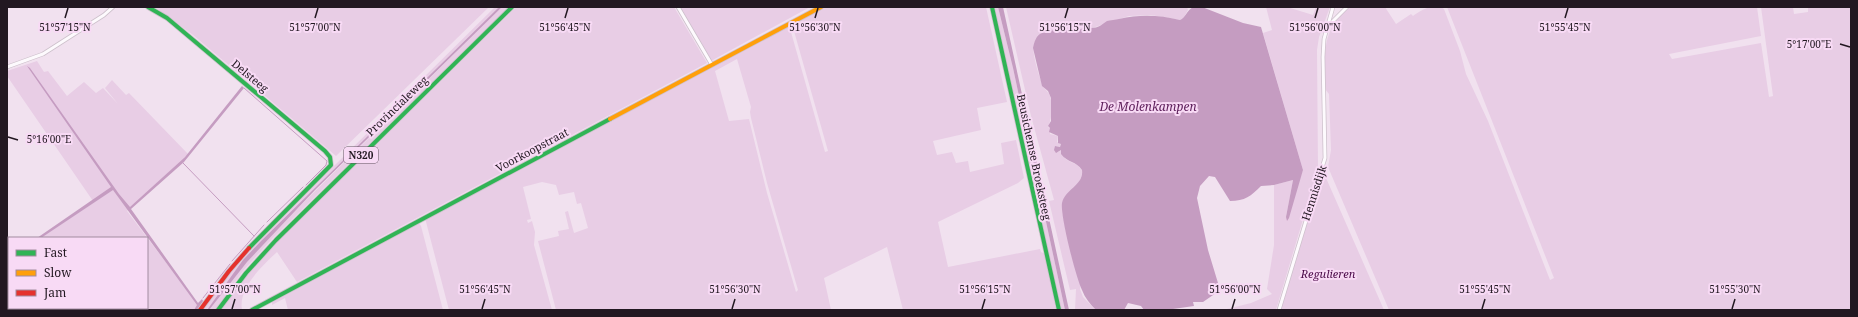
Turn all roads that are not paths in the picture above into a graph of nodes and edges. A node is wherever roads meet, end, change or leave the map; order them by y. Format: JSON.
{"nodes":[{"id":1,"x":113,"y":7,"type":"edge"},
{"id":2,"x":148,"y":7,"type":"edge"},
{"id":3,"x":512,"y":7,"type":"edge"},
{"id":4,"x":678,"y":7,"type":"edge"},
{"id":5,"x":821,"y":7,"type":"edge"},
{"id":6,"x":992,"y":7,"type":"edge"},
{"id":7,"x":1333,"y":7,"type":"edge"},
{"id":8,"x":1347,"y":7,"type":"edge"},
{"id":9,"x":1328,"y":26,"type":"junction"},
{"id":10,"x":712,"y":65,"type":"junction"},
{"id":11,"x":7,"y":67,"type":"edge"},
{"id":12,"x":200,"y":310,"type":"edge"},
{"id":13,"x":218,"y":310,"type":"edge"},
{"id":14,"x":252,"y":310,"type":"edge"},
{"id":15,"x":1059,"y":310,"type":"edge"},
{"id":16,"x":1279,"y":310,"type":"edge"}],
"edges":[{"from":1,"to":11,"type":"street"},
{"from":2,"to":12,"type":"main road","name":"Delsteeg"},
{"from":3,"to":13,"type":"main road","name":"Provincialeweg","number":"N320"},
{"from":4,"to":10,"type":"street"},
{"from":5,"to":10,"type":"main road","name":"Voorkoopstraat"},
{"from":6,"to":15,"type":"main road","name":"Beusichemse Broeksteeg"},
{"from":7,"to":9,"type":"street","name":"Hennisdijk"},
{"from":8,"to":9,"type":"street"},
{"from":9,"to":16,"type":"street","name":"Hennisdijk"},
{"from":10,"to":14,"type":"main road","name":"Voorkoopstraat"}]}
